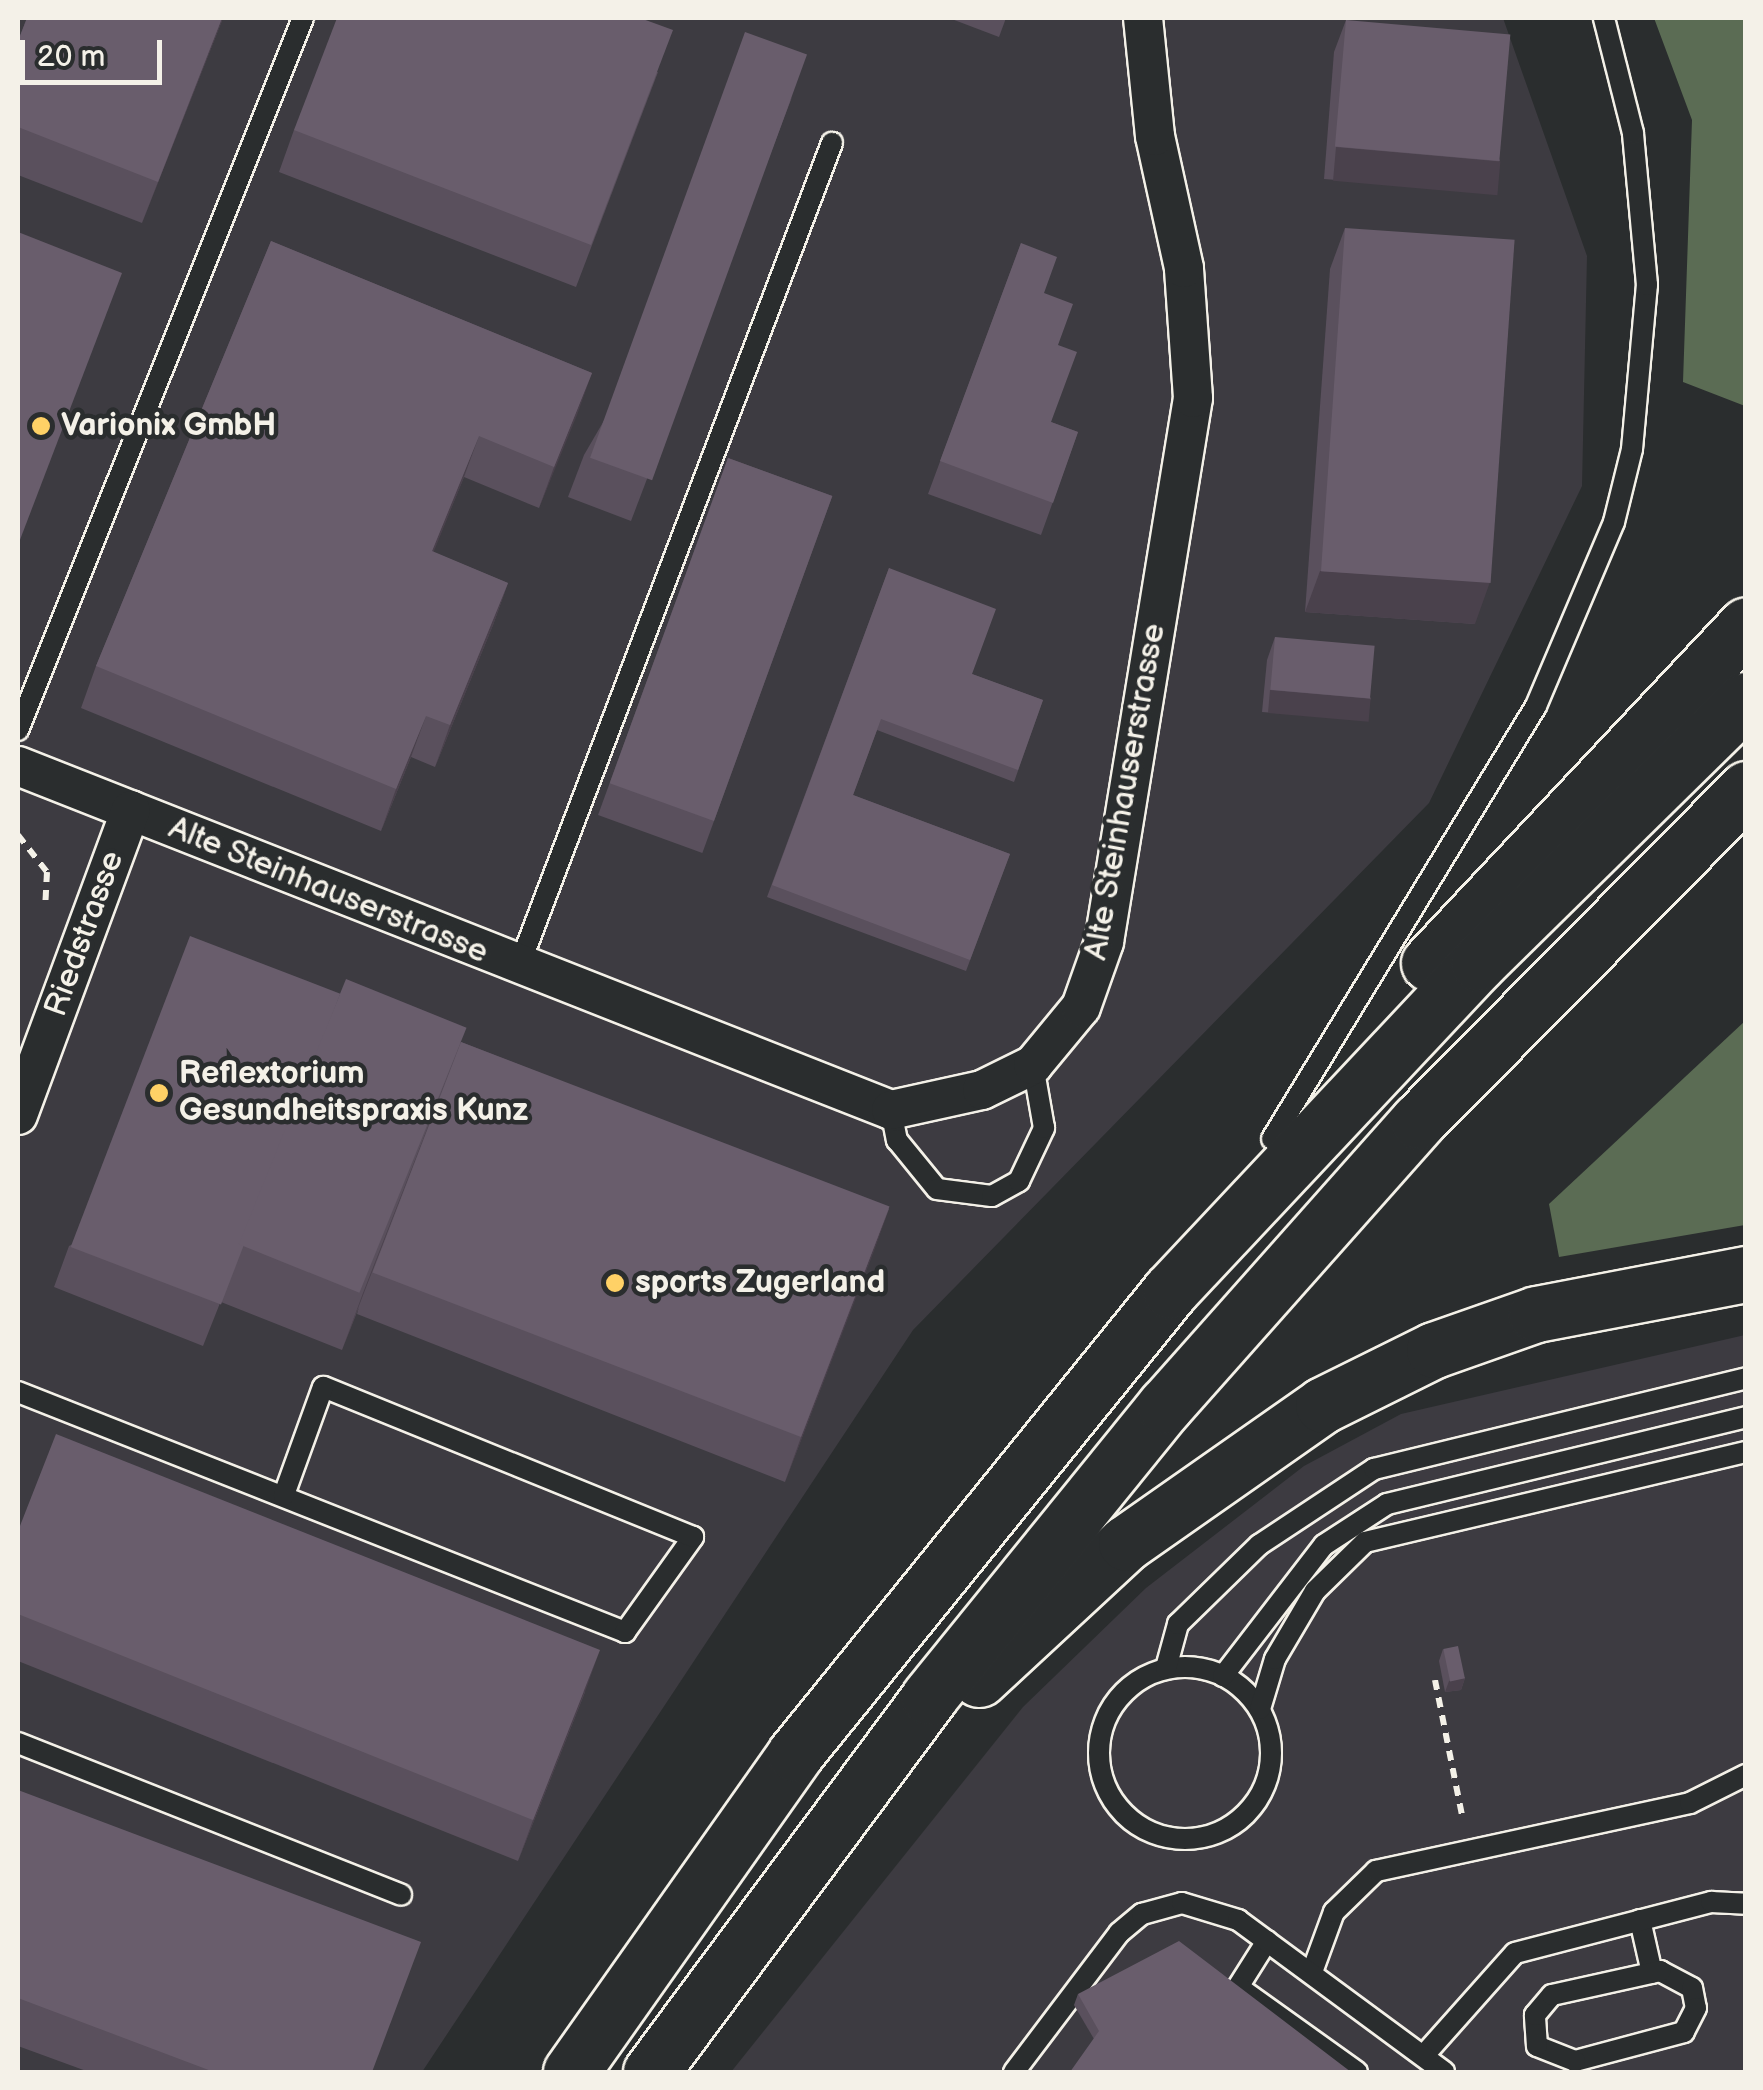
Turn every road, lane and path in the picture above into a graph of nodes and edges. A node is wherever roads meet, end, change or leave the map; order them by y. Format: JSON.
{"nodes":[{"id":1,"x":303,"y":18,"type":"edge"},
{"id":2,"x":1143,"y":18,"type":"edge"},
{"id":3,"x":1604,"y":18,"type":"edge"},
{"id":4,"x":832,"y":144,"type":"dead end"},
{"id":5,"x":1746,"y":626,"type":"edge"},
{"id":6,"x":1746,"y":700,"type":"edge"},
{"id":7,"x":18,"y":730,"type":"edge"},
{"id":8,"x":18,"y":766,"type":"edge"},
{"id":9,"x":1746,"y":789,"type":"edge"},
{"id":10,"x":131,"y":810,"type":"junction"},
{"id":11,"x":18,"y":835,"type":"edge"},
{"id":12,"x":45,"y":908,"type":"dead end"},
{"id":13,"x":518,"y":969,"type":"junction"},
{"id":14,"x":1033,"y":1065,"type":"junction"},
{"id":15,"x":891,"y":1110,"type":"junction"},
{"id":16,"x":18,"y":1115,"type":"edge"},
{"id":17,"x":1272,"y":1139,"type":"junction"},
{"id":18,"x":1746,"y":1274,"type":"edge"},
{"id":19,"x":1746,"y":1378,"type":"edge"},
{"id":20,"x":18,"y":1392,"type":"edge"},
{"id":21,"x":1746,"y":1417,"type":"edge"},
{"id":22,"x":1048,"y":1435,"type":"junction"},
{"id":23,"x":1746,"y":1452,"type":"edge"},
{"id":24,"x":284,"y":1495,"type":"junction"},
{"id":25,"x":1166,"y":1668,"type":"junction"},
{"id":26,"x":1224,"y":1676,"type":"junction"},
{"id":27,"x":1434,"y":1680,"type":"dead end"},
{"id":28,"x":1260,"y":1709,"type":"junction"},
{"id":29,"x":18,"y":1743,"type":"edge"},
{"id":30,"x":1746,"y":1775,"type":"edge"},
{"id":31,"x":827,"y":1830,"type":"junction"},
{"id":32,"x":1470,"y":1850,"type":"junction"},
{"id":33,"x":401,"y":1895,"type":"dead end"},
{"id":34,"x":1746,"y":1904,"type":"edge"},
{"id":35,"x":1640,"y":1920,"type":"junction"},
{"id":36,"x":1267,"y":1941,"type":"junction"},
{"id":37,"x":1312,"y":1972,"type":"junction"},
{"id":38,"x":1652,"y":1973,"type":"junction"},
{"id":39,"x":1425,"y":2054,"type":"junction"},
{"id":40,"x":570,"y":2072,"type":"edge"},
{"id":41,"x":651,"y":2072,"type":"edge"},
{"id":42,"x":1014,"y":2072,"type":"edge"},
{"id":43,"x":1356,"y":2072,"type":"edge"},
{"id":44,"x":1444,"y":2072,"type":"edge"}],
"edges":[{"from":1,"to":7,"type":"lane"},
{"from":2,"to":14,"type":"street","name":"Alte Steinhauserstrasse"},
{"from":3,"to":17,"type":"lane"},
{"from":4,"to":13,"type":"lane"},
{"from":5,"to":17,"type":"highway"},
{"from":6,"to":22,"type":"highway"},
{"from":8,"to":10,"type":"street","name":"Alte Steinhauserstrasse"},
{"from":9,"to":31,"type":"highway"},
{"from":10,"to":13,"type":"street","name":"Alte Steinhauserstrasse"},
{"from":10,"to":16,"type":"street","name":"Riedstrasse"},
{"from":11,"to":12,"type":"path"},
{"from":13,"to":15,"type":"street","name":"Alte Steinhauserstrasse"},
{"from":14,"to":15,"type":"street","name":"Alte Steinhauserstrasse"},
{"from":14,"to":15,"type":"lane"},
{"from":17,"to":22,"type":"highway"},
{"from":18,"to":31,"type":"highway"},
{"from":19,"to":25,"type":"lane"},
{"from":20,"to":24,"type":"lane"},
{"from":21,"to":26,"type":"lane"},
{"from":22,"to":40,"type":"highway"},
{"from":23,"to":28,"type":"lane"},
{"from":24,"to":24,"type":"lane"},
{"from":25,"to":26,"type":"lane"},
{"from":25,"to":28,"type":"lane"},
{"from":26,"to":28,"type":"lane"},
{"from":27,"to":32,"type":"path"},
{"from":29,"to":33,"type":"lane"},
{"from":30,"to":32,"type":"lane"},
{"from":31,"to":41,"type":"highway"},
{"from":32,"to":37,"type":"lane"},
{"from":34,"to":35,"type":"lane"},
{"from":35,"to":38,"type":"lane"},
{"from":35,"to":39,"type":"lane"},
{"from":36,"to":37,"type":"lane"},
{"from":36,"to":42,"type":"lane"},
{"from":36,"to":43,"type":"lane"},
{"from":37,"to":39,"type":"lane"},
{"from":38,"to":38,"type":"lane"},
{"from":39,"to":44,"type":"lane"}]}
